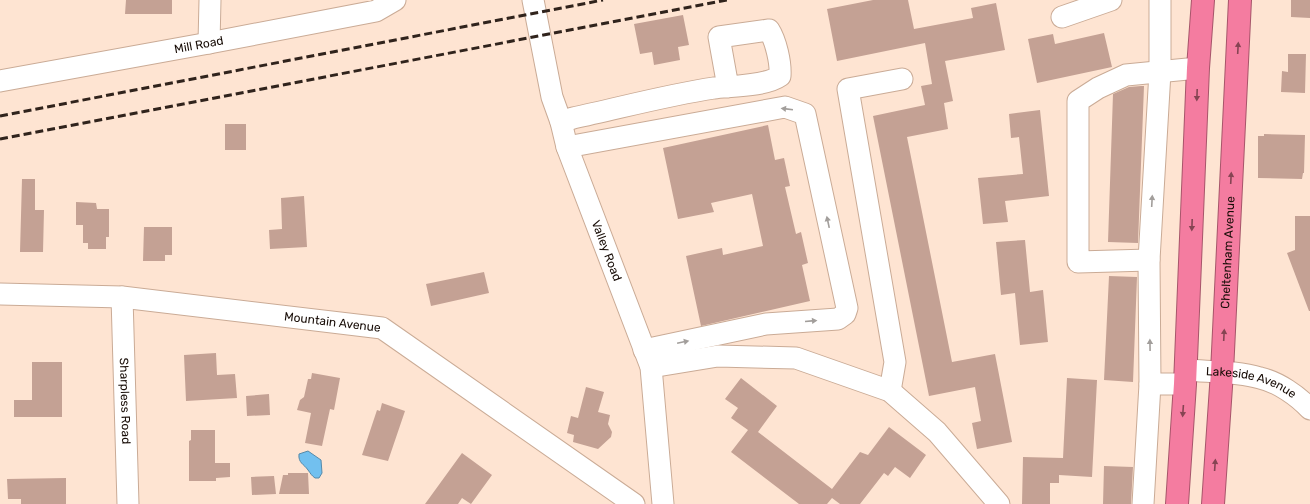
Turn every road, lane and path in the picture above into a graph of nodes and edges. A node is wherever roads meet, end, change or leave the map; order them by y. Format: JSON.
{"nodes":[{"id":1,"x":210,"y":0,"type":"edge"},
{"id":2,"x":395,"y":0,"type":"edge"},
{"id":3,"x":533,"y":0,"type":"edge"},
{"id":4,"x":1111,"y":0,"type":"edge"},
{"id":5,"x":1160,"y":0,"type":"edge"},
{"id":6,"x":1202,"y":0,"type":"edge"},
{"id":7,"x":1240,"y":0,"type":"edge"},
{"id":8,"x":1062,"y":17,"type":"dead end"},
{"id":9,"x":209,"y":43,"type":"junction"},
{"id":10,"x":1198,"y":68,"type":"junction"},
{"id":11,"x":1160,"y":72,"type":"junction"},
{"id":12,"x":902,"y":79,"type":"dead end"},
{"id":13,"x":0,"y":81,"type":"edge"},
{"id":14,"x":728,"y":87,"type":"dead end"},
{"id":15,"x":561,"y":122,"type":"junction"},
{"id":16,"x":567,"y":147,"type":"junction"},
{"id":17,"x":1149,"y":260,"type":"junction"},
{"id":18,"x":0,"y":294,"type":"edge"},
{"id":19,"x":122,"y":297,"type":"junction"},
{"id":20,"x":648,"y":358,"type":"junction"},
{"id":21,"x":1222,"y":372,"type":"junction"},
{"id":22,"x":1185,"y":377,"type":"junction"},
{"id":23,"x":1150,"y":384,"type":"junction"},
{"id":24,"x":890,"y":391,"type":"junction"},
{"id":25,"x":1310,"y":409,"type":"edge"},
{"id":26,"x":128,"y":504,"type":"edge"},
{"id":27,"x":634,"y":504,"type":"edge"},
{"id":28,"x":663,"y":504,"type":"edge"},
{"id":29,"x":999,"y":504,"type":"edge"},
{"id":30,"x":1143,"y":504,"type":"edge"},
{"id":31,"x":1177,"y":504,"type":"edge"},
{"id":32,"x":1213,"y":504,"type":"edge"}],
"edges":[{"from":1,"to":9,"type":"street"},
{"from":2,"to":9,"type":"street","name":"Mill Road"},
{"from":3,"to":15,"type":"street","name":"Valley Road"},
{"from":4,"to":8,"type":"street"},
{"from":5,"to":11,"type":"street"},
{"from":6,"to":10,"type":"highway"},
{"from":21,"to":7,"type":"highway","name":"Cheltenham Avenue","one_way":true},
{"from":9,"to":13,"type":"street","name":"Mill Road"},
{"from":10,"to":11,"type":"street"},
{"from":10,"to":22,"type":"highway","one_way":true},
{"from":17,"to":11,"type":"street","one_way":true},
{"from":11,"to":17,"type":"street"},
{"from":12,"to":24,"type":"street"},
{"from":14,"to":15,"type":"street"},
{"from":15,"to":16,"type":"street","name":"Valley Road"},
{"from":16,"to":20,"type":"street","name":"Valley Road"},
{"from":20,"to":16,"type":"street","one_way":true},
{"from":23,"to":17,"type":"street","one_way":true},
{"from":18,"to":19,"type":"street","name":"Mountain Avenue"},
{"from":19,"to":26,"type":"street","name":"Sharpless Road"},
{"from":19,"to":27,"type":"street","name":"Mountain Avenue"},
{"from":20,"to":24,"type":"street"},
{"from":20,"to":28,"type":"street","name":"Valley Road"},
{"from":21,"to":22,"type":"street","name":"Lakeside Avenue"},
{"from":21,"to":25,"type":"street","name":"Lakeside Avenue"},
{"from":32,"to":21,"type":"highway","name":"Cheltenham Avenue","one_way":true},
{"from":22,"to":23,"type":"street","name":"Lakeside Avenue"},
{"from":22,"to":31,"type":"highway","one_way":true},
{"from":23,"to":30,"type":"street"},
{"from":24,"to":29,"type":"street"}]}
